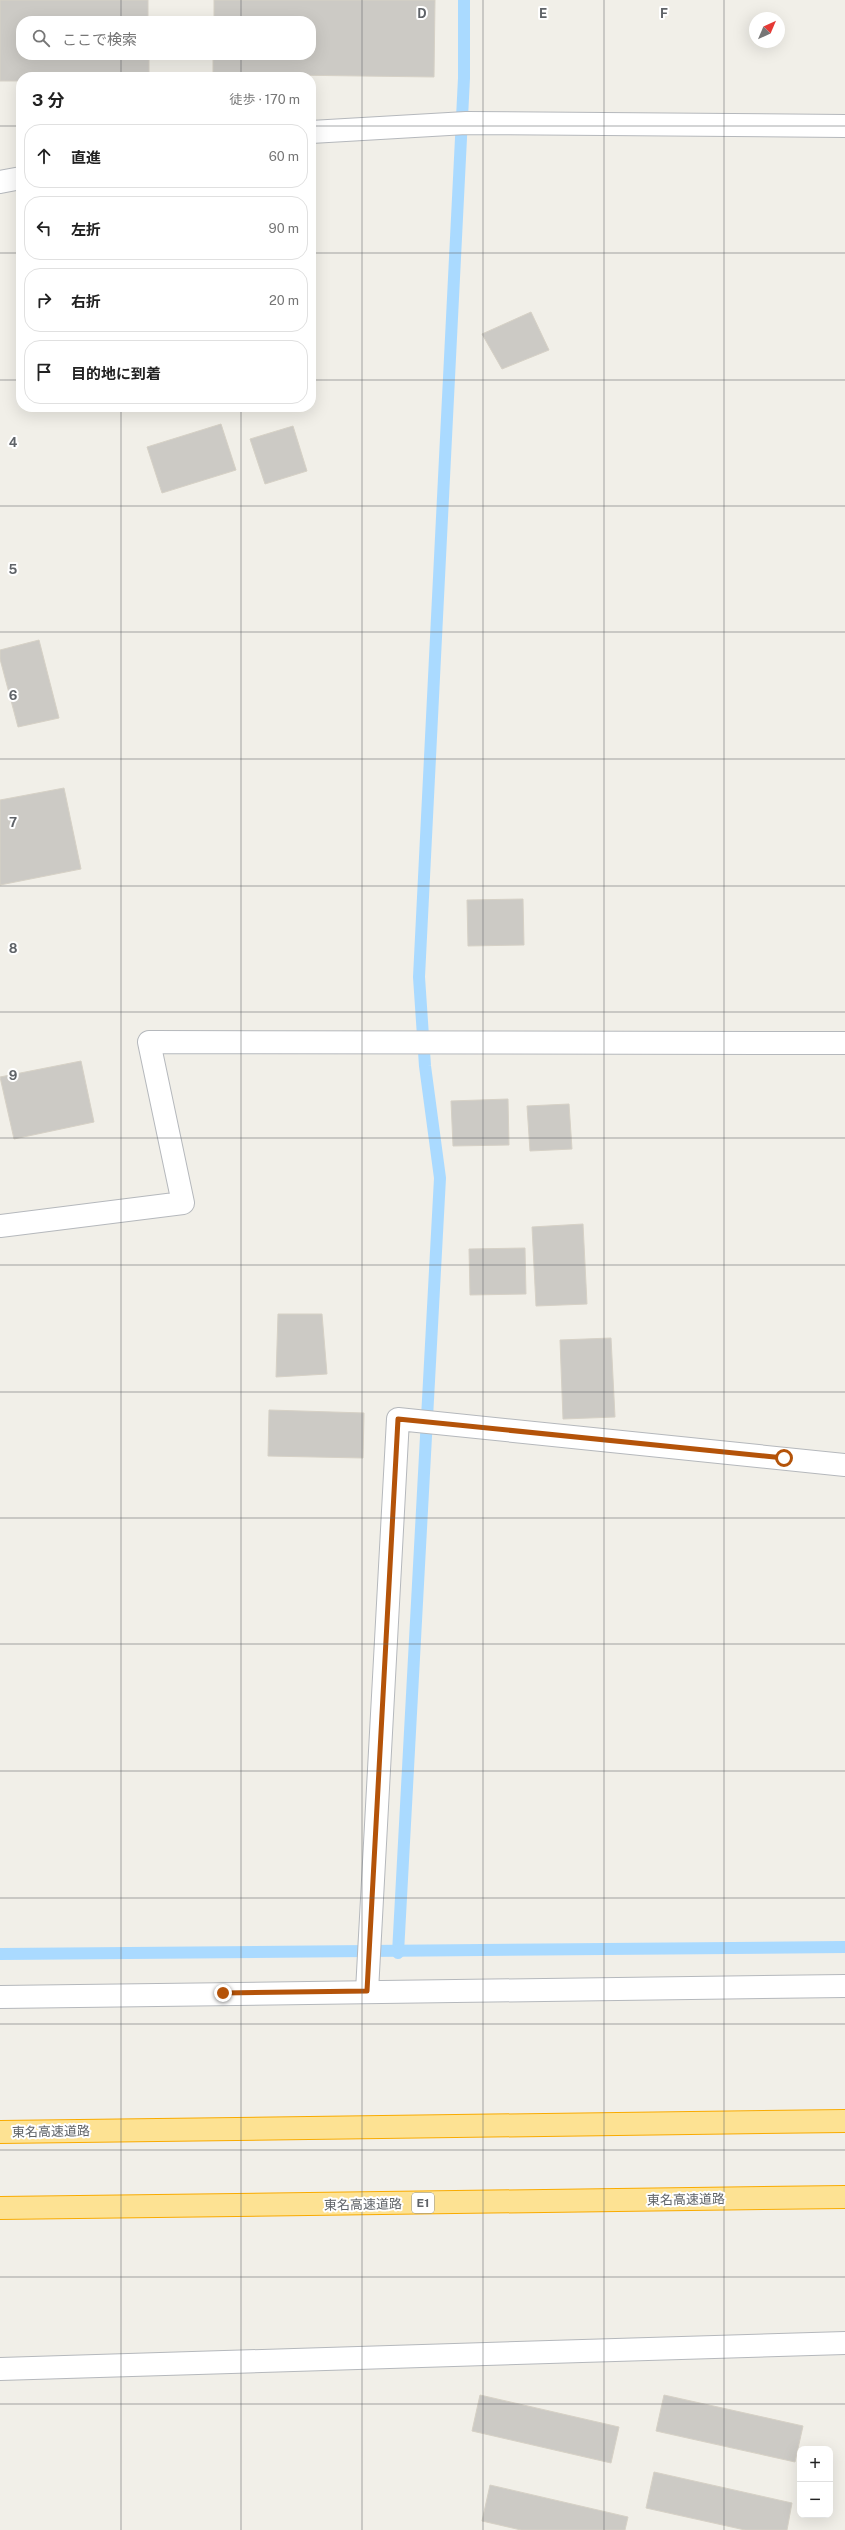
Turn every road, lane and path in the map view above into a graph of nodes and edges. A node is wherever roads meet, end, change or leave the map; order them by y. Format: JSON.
{"nodes":[{"id":1,"x":845,"y":126,"type":"edge"},
{"id":2,"x":316,"y":132,"type":"edge"},
{"id":3,"x":16,"y":179,"type":"edge"},
{"id":4,"x":0,"y":182,"type":"edge"},
{"id":5,"x":845,"y":1043,"type":"edge"},
{"id":6,"x":0,"y":1226,"type":"edge"},
{"id":7,"x":845,"y":1465,"type":"edge"},
{"id":8,"x":845,"y":1986,"type":"edge"},
{"id":9,"x":367,"y":1991,"type":"junction"},
{"id":10,"x":0,"y":1997,"type":"edge"},
{"id":11,"x":845,"y":2121,"type":"edge"},
{"id":12,"x":0,"y":2132,"type":"edge"},
{"id":13,"x":845,"y":2197,"type":"edge"},
{"id":14,"x":0,"y":2208,"type":"edge"},
{"id":15,"x":845,"y":2343,"type":"edge"},
{"id":16,"x":0,"y":2370,"type":"edge"}],
"edges":[{"from":1,"to":2,"type":"street"},
{"from":3,"to":4,"type":"street"},
{"from":5,"to":6,"type":"street"},
{"from":7,"to":9,"type":"street"},
{"from":8,"to":9,"type":"street"},
{"from":9,"to":10,"type":"street"},
{"from":11,"to":12,"type":"highway","name":"東名高速道路"},
{"from":13,"to":14,"type":"highway","name":"東名高速道路","number":"E1"},
{"from":15,"to":16,"type":"street"}]}
